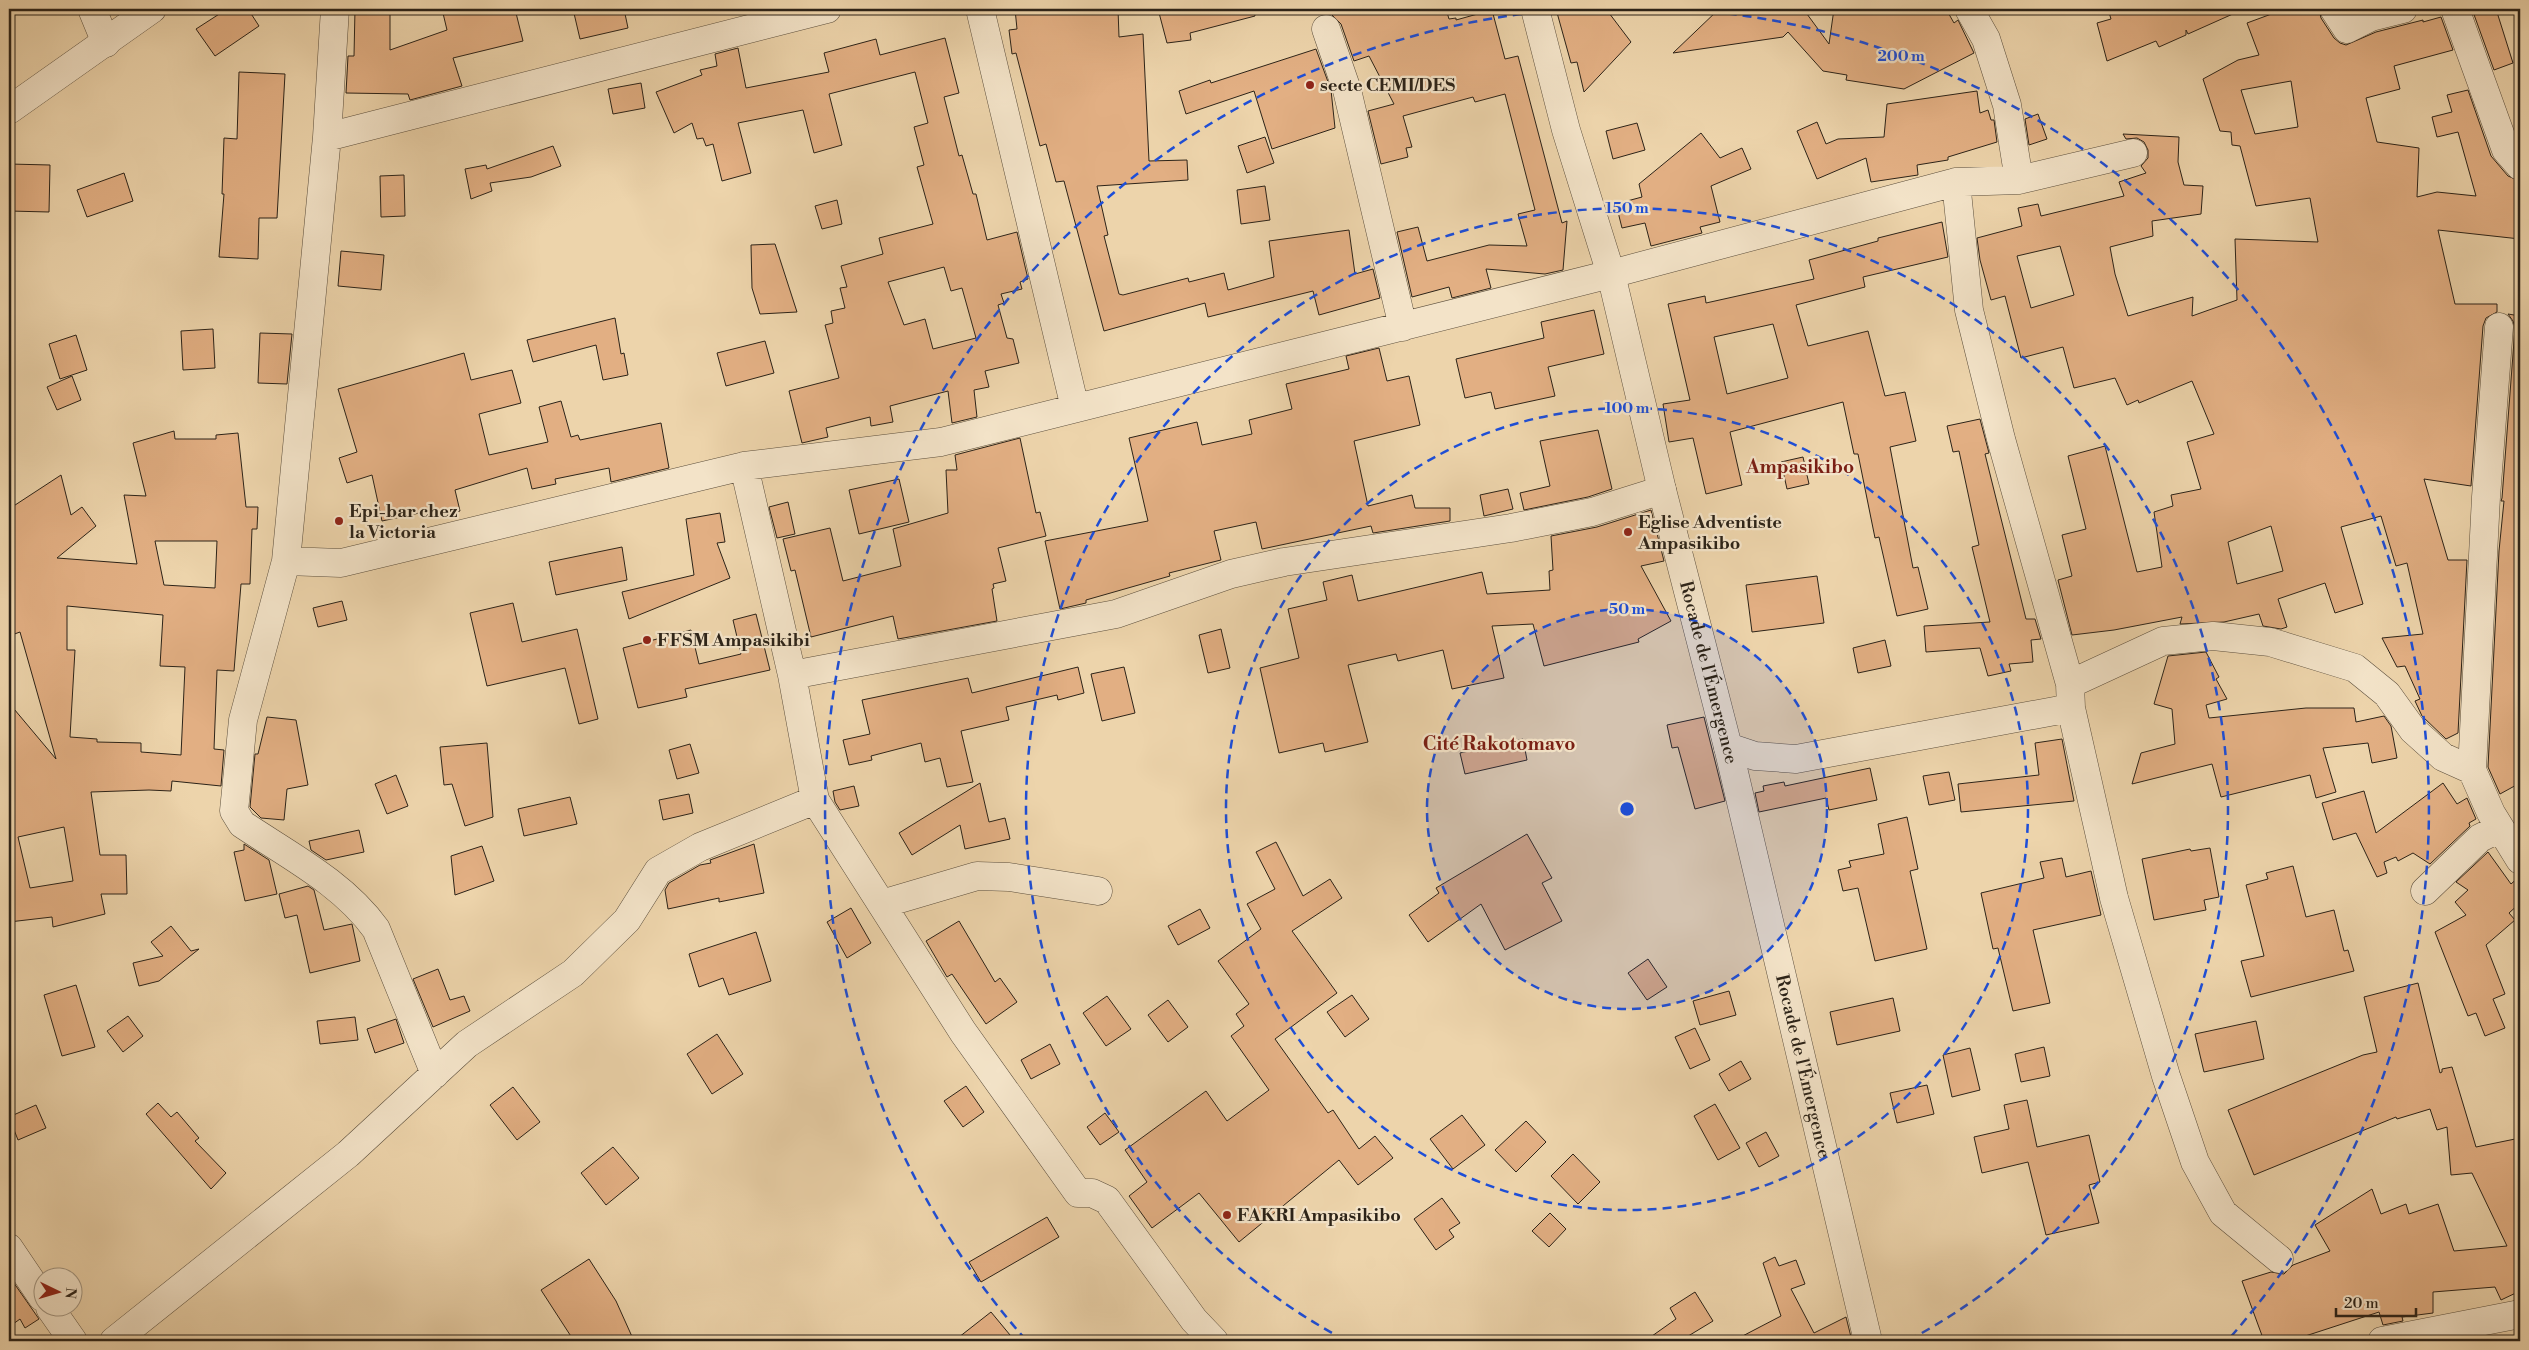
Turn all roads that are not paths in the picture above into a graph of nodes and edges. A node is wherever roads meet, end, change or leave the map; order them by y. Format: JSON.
{"nodes":[{"id":1,"x":92,"y":9,"type":"edge"},
{"id":2,"x":152,"y":9,"type":"edge"},
{"id":3,"x":335,"y":9,"type":"edge"},
{"id":4,"x":827,"y":9,"type":"edge"},
{"id":5,"x":980,"y":9,"type":"edge"},
{"id":6,"x":1535,"y":9,"type":"edge"},
{"id":7,"x":1969,"y":9,"type":"edge"},
{"id":8,"x":2334,"y":9,"type":"edge"},
{"id":9,"x":2403,"y":9,"type":"edge"},
{"id":10,"x":2455,"y":9,"type":"edge"},
{"id":11,"x":1326,"y":29,"type":"dead end"},
{"id":12,"x":106,"y":43,"type":"junction"},
{"id":13,"x":9,"y":110,"type":"edge"},
{"id":14,"x":327,"y":137,"type":"junction"},
{"id":15,"x":2133,"y":153,"type":"dead end"},
{"id":16,"x":2520,"y":166,"type":"edge"},
{"id":17,"x":2019,"y":180,"type":"junction"},
{"id":18,"x":1956,"y":182,"type":"junction"},
{"id":19,"x":1611,"y":274,"type":"junction"},
{"id":20,"x":1403,"y":327,"type":"junction"},
{"id":21,"x":2499,"y":327,"type":"dead end"},
{"id":22,"x":1075,"y":408,"type":"junction"},
{"id":23,"x":744,"y":466,"type":"junction"},
{"id":24,"x":1662,"y":490,"type":"junction"},
{"id":25,"x":286,"y":561,"type":"junction"},
{"id":26,"x":792,"y":675,"type":"junction"},
{"id":27,"x":2071,"y":696,"type":"junction"},
{"id":28,"x":1728,"y":747,"type":"junction"},
{"id":29,"x":2472,"y":770,"type":"junction"},
{"id":30,"x":815,"y":800,"type":"junction"},
{"id":31,"x":2500,"y":828,"type":"junction"},
{"id":32,"x":2520,"y":860,"type":"edge"},
{"id":33,"x":1098,"y":891,"type":"dead end"},
{"id":34,"x":2425,"y":891,"type":"dead end"},
{"id":35,"x":882,"y":904,"type":"junction"},
{"id":36,"x":435,"y":1074,"type":"junction"},
{"id":37,"x":9,"y":1248,"type":"edge"},
{"id":38,"x":2279,"y":1258,"type":"dead end"},
{"id":39,"x":32,"y":1282,"type":"edge"},
{"id":40,"x":2520,"y":1314,"type":"edge"},
{"id":41,"x":57,"y":1318,"type":"edge"},
{"id":42,"x":73,"y":1341,"type":"edge"},
{"id":43,"x":114,"y":1341,"type":"edge"},
{"id":44,"x":1214,"y":1341,"type":"edge"},
{"id":45,"x":1868,"y":1341,"type":"edge"},
{"id":46,"x":2382,"y":1341,"type":"edge"}],
"edges":[{"from":1,"to":12,"type":"street"},
{"from":2,"to":12,"type":"street"},
{"from":3,"to":14,"type":"street"},
{"from":4,"to":14,"type":"street"},
{"from":5,"to":22,"type":"street"},
{"from":6,"to":19,"type":"street","name":"Rocade de l'Émergence"},
{"from":7,"to":17,"type":"street"},
{"from":8,"to":9,"type":"street"},
{"from":10,"to":16,"type":"street"},
{"from":11,"to":20,"type":"street"},
{"from":12,"to":13,"type":"street"},
{"from":14,"to":25,"type":"street"},
{"from":15,"to":17,"type":"street"},
{"from":17,"to":18,"type":"street"},
{"from":18,"to":19,"type":"street"},
{"from":18,"to":27,"type":"street"},
{"from":19,"to":20,"type":"street"},
{"from":19,"to":24,"type":"street","name":"Rocade de l'Émergence"},
{"from":20,"to":22,"type":"street"},
{"from":21,"to":29,"type":"street"},
{"from":22,"to":23,"type":"street"},
{"from":23,"to":25,"type":"street"},
{"from":23,"to":26,"type":"street"},
{"from":24,"to":26,"type":"street"},
{"from":24,"to":28,"type":"street","name":"Rocade de l'Émergence"},
{"from":25,"to":36,"type":"street"},
{"from":26,"to":30,"type":"street"},
{"from":27,"to":28,"type":"street"},
{"from":27,"to":29,"type":"street"},
{"from":27,"to":38,"type":"street"},
{"from":28,"to":45,"type":"street","name":"Rocade de l'Émergence"},
{"from":29,"to":31,"type":"street"},
{"from":30,"to":35,"type":"street"},
{"from":30,"to":36,"type":"street"},
{"from":31,"to":32,"type":"street"},
{"from":31,"to":34,"type":"street"},
{"from":33,"to":35,"type":"street"},
{"from":35,"to":44,"type":"street"},
{"from":36,"to":43,"type":"street"},
{"from":37,"to":39,"type":"street"},
{"from":40,"to":46,"type":"street"},
{"from":41,"to":42,"type":"street"}]}
